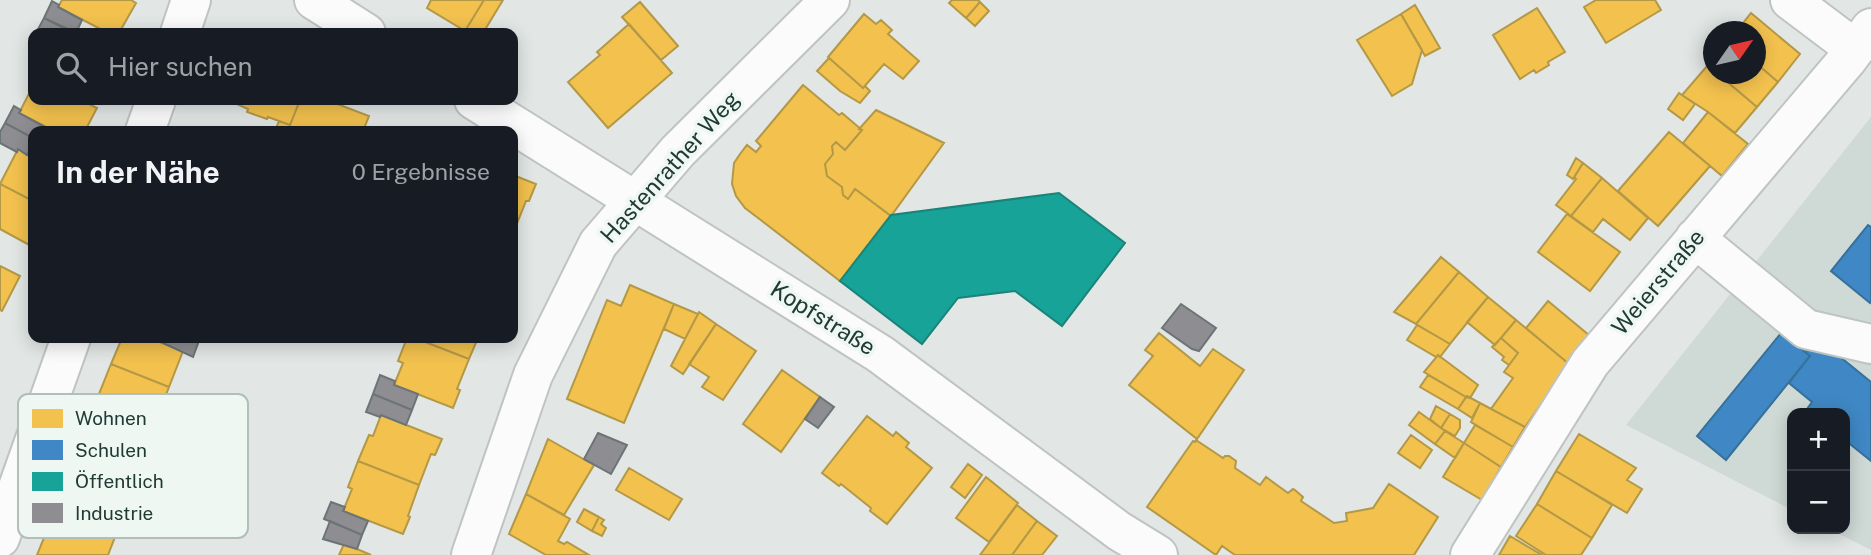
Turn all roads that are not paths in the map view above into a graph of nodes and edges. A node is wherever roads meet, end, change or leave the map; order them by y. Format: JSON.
{"nodes":[{"id":1,"x":191,"y":0,"type":"edge"},
{"id":2,"x":314,"y":0,"type":"edge"},
{"id":3,"x":830,"y":0,"type":"edge"},
{"id":4,"x":1790,"y":0,"type":"edge"},
{"id":5,"x":182,"y":28,"type":"edge"},
{"id":6,"x":358,"y":28,"type":"edge"},
{"id":7,"x":1861,"y":54,"type":"edge"},
{"id":8,"x":154,"y":105,"type":"edge"},
{"id":9,"x":482,"y":105,"type":"edge"},
{"id":10,"x":147,"y":126,"type":"edge"},
{"id":11,"x":515,"y":126,"type":"edge"},
{"id":12,"x":518,"y":128,"type":"edge"},
{"id":13,"x":635,"y":201,"type":"junction"},
{"id":14,"x":1695,"y":238,"type":"junction"},
{"id":15,"x":69,"y":343,"type":"edge"},
{"id":16,"x":1871,"y":344,"type":"edge"},
{"id":17,"x":51,"y":394,"type":"edge"},
{"id":18,"x":18,"y":487,"type":"edge"},
{"id":19,"x":0,"y":538,"type":"edge"},
{"id":20,"x":471,"y":555,"type":"edge"},
{"id":21,"x":1158,"y":555,"type":"edge"},
{"id":22,"x":1470,"y":555,"type":"edge"}],
"edges":[{"from":1,"to":5,"type":"street"},
{"from":2,"to":6,"type":"street"},
{"from":3,"to":13,"type":"street","name":"Hastenrather Weg"},
{"from":4,"to":7,"type":"street"},
{"from":7,"to":14,"type":"street","name":"Weierstraße"},
{"from":8,"to":10,"type":"street"},
{"from":9,"to":11,"type":"street","name":"Kopfstraße"},
{"from":12,"to":13,"type":"street","name":"Kopfstraße"},
{"from":13,"to":20,"type":"street","name":"Hastenrather Weg"},
{"from":13,"to":21,"type":"street","name":"Kopfstraße"},
{"from":14,"to":16,"type":"street"},
{"from":14,"to":22,"type":"street","name":"Weierstraße"},
{"from":15,"to":17,"type":"street"},
{"from":18,"to":19,"type":"street"}]}
